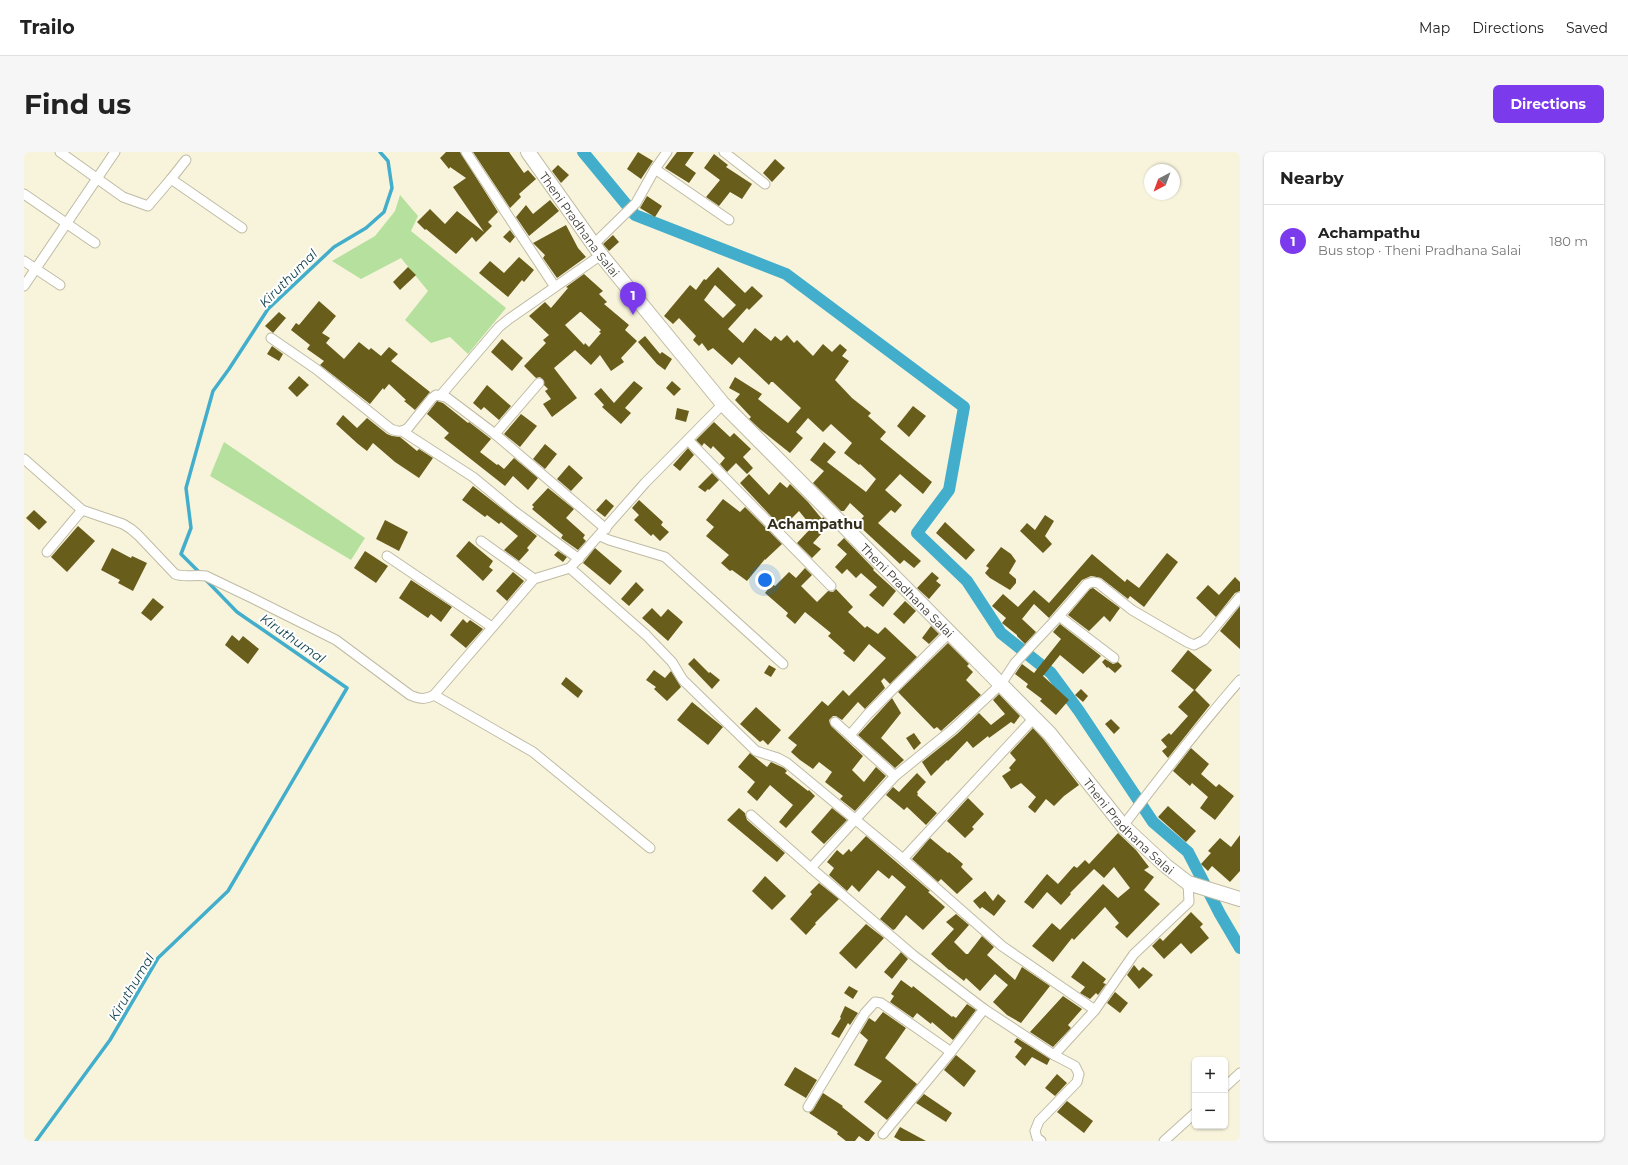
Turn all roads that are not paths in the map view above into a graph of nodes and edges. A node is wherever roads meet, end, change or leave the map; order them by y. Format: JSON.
{"nodes":[{"id":1,"x":60,"y":152,"type":"edge"},
{"id":2,"x":115,"y":152,"type":"edge"},
{"id":3,"x":466,"y":152,"type":"edge"},
{"id":4,"x":528,"y":152,"type":"edge"},
{"id":5,"x":667,"y":152,"type":"edge"},
{"id":6,"x":724,"y":152,"type":"edge"},
{"id":7,"x":186,"y":160,"type":"dead end"},
{"id":8,"x":655,"y":169,"type":"junction"},
{"id":9,"x":97,"y":179,"type":"junction"},
{"id":10,"x":172,"y":179,"type":"junction"},
{"id":11,"x":765,"y":184,"type":"dead end"},
{"id":12,"x":24,"y":194,"type":"edge"},
{"id":13,"x":729,"y":220,"type":"dead end"},
{"id":14,"x":67,"y":223,"type":"junction"},
{"id":15,"x":242,"y":228,"type":"dead end"},
{"id":16,"x":95,"y":243,"type":"dead end"},
{"id":17,"x":597,"y":250,"type":"junction"},
{"id":18,"x":24,"y":261,"type":"edge"},
{"id":19,"x":36,"y":269,"type":"junction"},
{"id":20,"x":60,"y":285,"type":"dead end"},
{"id":21,"x":24,"y":286,"type":"edge"},
{"id":22,"x":555,"y":287,"type":"junction"},
{"id":23,"x":270,"y":338,"type":"dead end"},
{"id":24,"x":539,"y":383,"type":"dead end"},
{"id":25,"x":441,"y":395,"type":"junction"},
{"id":26,"x":723,"y":404,"type":"junction"},
{"id":27,"x":402,"y":431,"type":"junction"},
{"id":28,"x":495,"y":434,"type":"junction"},
{"id":29,"x":688,"y":440,"type":"junction"},
{"id":30,"x":24,"y":459,"type":"edge"},
{"id":31,"x":82,"y":510,"type":"junction"},
{"id":32,"x":603,"y":532,"type":"junction"},
{"id":33,"x":480,"y":542,"type":"dead end"},
{"id":34,"x":47,"y":552,"type":"dead end"},
{"id":35,"x":388,"y":556,"type":"dead end"},
{"id":36,"x":579,"y":559,"type":"junction"},
{"id":37,"x":570,"y":568,"type":"junction"},
{"id":38,"x":534,"y":579,"type":"junction"},
{"id":39,"x":831,"y":586,"type":"dead end"},
{"id":40,"x":1240,"y":597,"type":"edge"},
{"id":41,"x":1059,"y":616,"type":"junction"},
{"id":42,"x":492,"y":627,"type":"junction"},
{"id":43,"x":950,"y":632,"type":"junction"},
{"id":44,"x":1114,"y":658,"type":"dead end"},
{"id":45,"x":783,"y":664,"type":"dead end"},
{"id":46,"x":1240,"y":680,"type":"edge"},
{"id":47,"x":1001,"y":684,"type":"junction"},
{"id":48,"x":434,"y":695,"type":"junction"},
{"id":49,"x":1034,"y":718,"type":"junction"},
{"id":50,"x":835,"y":722,"type":"dead end"},
{"id":51,"x":850,"y":735,"type":"junction"},
{"id":52,"x":895,"y":776,"type":"junction"},
{"id":53,"x":751,"y":815,"type":"dead end"},
{"id":54,"x":856,"y":820,"type":"junction"},
{"id":55,"x":1123,"y":826,"type":"junction"},
{"id":56,"x":650,"y":848,"type":"dead end"},
{"id":57,"x":904,"y":859,"type":"junction"},
{"id":58,"x":811,"y":868,"type":"junction"},
{"id":59,"x":1188,"y":883,"type":"junction"},
{"id":60,"x":1240,"y":899,"type":"edge"},
{"id":61,"x":984,"y":1009,"type":"junction"},
{"id":62,"x":1095,"y":1010,"type":"junction"},
{"id":63,"x":951,"y":1052,"type":"junction"},
{"id":64,"x":1054,"y":1055,"type":"junction"},
{"id":65,"x":1240,"y":1073,"type":"edge"},
{"id":66,"x":1228,"y":1083,"type":"edge"},
{"id":67,"x":808,"y":1107,"type":"dead end"},
{"id":68,"x":1192,"y":1116,"type":"edge"},
{"id":69,"x":883,"y":1134,"type":"dead end"},
{"id":70,"x":1041,"y":1141,"type":"edge"},
{"id":71,"x":1164,"y":1141,"type":"edge"}],
"edges":[{"from":1,"to":9,"type":"street"},
{"from":2,"to":9,"type":"street"},
{"from":3,"to":22,"type":"street"},
{"from":4,"to":17,"type":"main road","name":"Theni Pradhana Salai"},
{"from":5,"to":8,"type":"street"},
{"from":6,"to":11,"type":"street"},
{"from":7,"to":10,"type":"street"},
{"from":8,"to":13,"type":"street"},
{"from":8,"to":17,"type":"street"},
{"from":9,"to":10,"type":"street"},
{"from":9,"to":14,"type":"street"},
{"from":10,"to":15,"type":"street"},
{"from":12,"to":14,"type":"street"},
{"from":14,"to":16,"type":"street"},
{"from":14,"to":19,"type":"street"},
{"from":17,"to":22,"type":"street"},
{"from":17,"to":26,"type":"main road","name":"Theni Pradhana Salai"},
{"from":18,"to":19,"type":"street"},
{"from":19,"to":20,"type":"street"},
{"from":19,"to":21,"type":"street"},
{"from":22,"to":25,"type":"street"},
{"from":23,"to":27,"type":"street"},
{"from":24,"to":28,"type":"street"},
{"from":25,"to":27,"type":"street"},
{"from":25,"to":28,"type":"street"},
{"from":26,"to":29,"type":"street"},
{"from":26,"to":43,"type":"main road","name":"Theni Pradhana Salai"},
{"from":27,"to":36,"type":"street"},
{"from":28,"to":32,"type":"street"},
{"from":29,"to":32,"type":"street"},
{"from":29,"to":39,"type":"street"},
{"from":30,"to":31,"type":"street"},
{"from":31,"to":34,"type":"street"},
{"from":31,"to":48,"type":"street"},
{"from":32,"to":36,"type":"street"},
{"from":32,"to":45,"type":"street"},
{"from":33,"to":38,"type":"street"},
{"from":35,"to":42,"type":"street"},
{"from":36,"to":37,"type":"street"},
{"from":37,"to":38,"type":"street"},
{"from":37,"to":54,"type":"street"},
{"from":38,"to":42,"type":"street"},
{"from":40,"to":41,"type":"street"},
{"from":41,"to":44,"type":"street"},
{"from":41,"to":47,"type":"street"},
{"from":42,"to":48,"type":"street"},
{"from":43,"to":47,"type":"main road","name":"Theni Pradhana Salai"},
{"from":43,"to":51,"type":"street"},
{"from":46,"to":55,"type":"street"},
{"from":47,"to":49,"type":"main road","name":"Theni Pradhana Salai"},
{"from":47,"to":52,"type":"street"},
{"from":48,"to":56,"type":"street"},
{"from":49,"to":55,"type":"main road","name":"Theni Pradhana Salai"},
{"from":49,"to":57,"type":"street"},
{"from":50,"to":51,"type":"street"},
{"from":51,"to":52,"type":"street"},
{"from":52,"to":54,"type":"street"},
{"from":53,"to":58,"type":"street"},
{"from":54,"to":57,"type":"street"},
{"from":54,"to":58,"type":"street"},
{"from":55,"to":59,"type":"main road","name":"Theni Pradhana Salai"},
{"from":57,"to":62,"type":"street"},
{"from":58,"to":61,"type":"street"},
{"from":59,"to":60,"type":"main road","name":"Theni Pradhana Salai"},
{"from":59,"to":62,"type":"street"},
{"from":61,"to":63,"type":"street"},
{"from":61,"to":64,"type":"street"},
{"from":62,"to":64,"type":"street"},
{"from":63,"to":67,"type":"street"},
{"from":63,"to":69,"type":"street"},
{"from":64,"to":70,"type":"street"},
{"from":65,"to":66,"type":"street"},
{"from":68,"to":71,"type":"street"}]}
